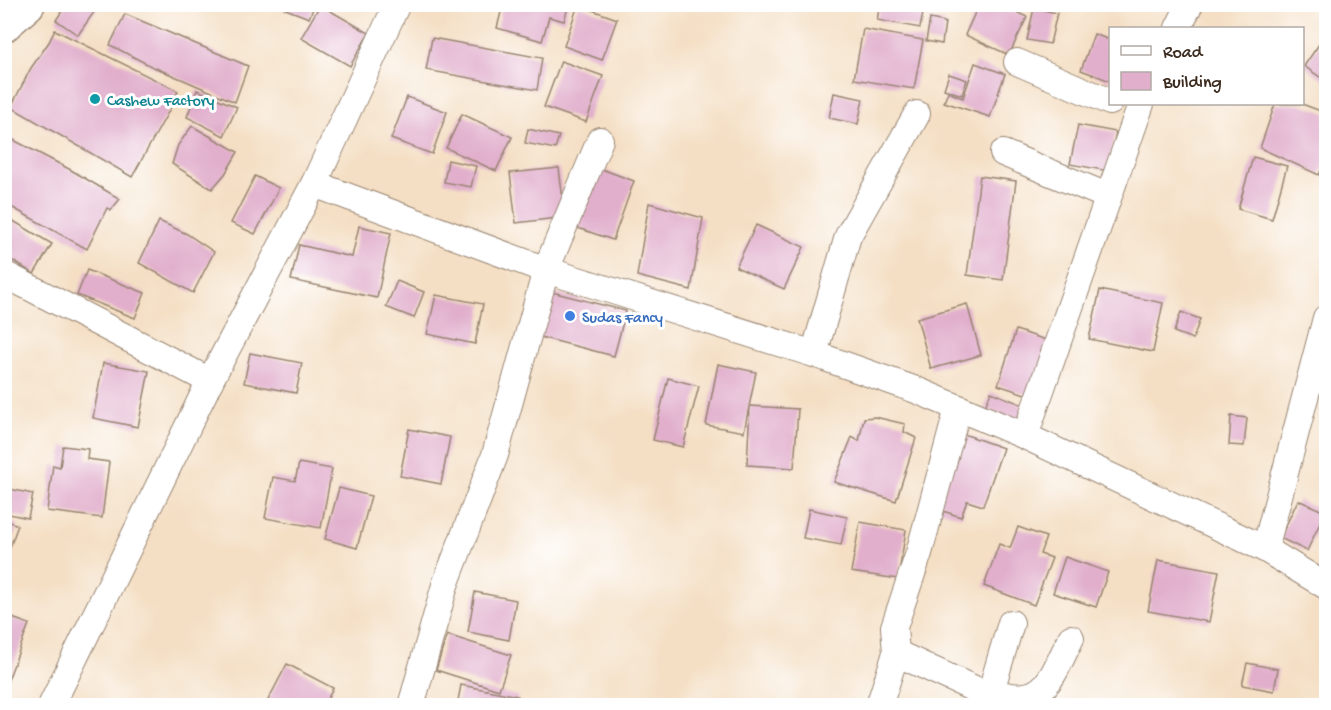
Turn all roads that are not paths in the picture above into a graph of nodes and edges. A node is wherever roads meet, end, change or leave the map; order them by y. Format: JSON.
{"nodes":[{"id":1,"x":28,"y":4,"type":"edge"},
{"id":2,"x":397,"y":4,"type":"edge"},
{"id":3,"x":1190,"y":4,"type":"edge"},
{"id":4,"x":4,"y":25,"type":"edge"},
{"id":5,"x":1178,"y":27,"type":"edge"},
{"id":6,"x":1017,"y":62,"type":"dead end"},
{"id":7,"x":1109,"y":102,"type":"edge"},
{"id":8,"x":1131,"y":107,"type":"edge"},
{"id":9,"x":917,"y":114,"type":"dead end"},
{"id":10,"x":600,"y":140,"type":"dead end"},
{"id":11,"x":1003,"y":153,"type":"dead end"},
{"id":12,"x":314,"y":184,"type":"junction"},
{"id":13,"x":1107,"y":196,"type":"junction"},
{"id":14,"x":546,"y":270,"type":"junction"},
{"id":15,"x":4,"y":274,"type":"edge"},
{"id":16,"x":1326,"y":318,"type":"edge"},
{"id":17,"x":814,"y":354,"type":"junction"},
{"id":18,"x":210,"y":381,"type":"junction"},
{"id":19,"x":958,"y":408,"type":"junction"},
{"id":20,"x":1025,"y":436,"type":"junction"},
{"id":21,"x":1264,"y":549,"type":"junction"},
{"id":22,"x":1326,"y":586,"type":"edge"},
{"id":23,"x":1011,"y":623,"type":"dead end"},
{"id":24,"x":1071,"y":638,"type":"dead end"},
{"id":25,"x":897,"y":653,"type":"junction"},
{"id":26,"x":991,"y":691,"type":"junction"},
{"id":27,"x":51,"y":705,"type":"edge"},
{"id":28,"x":411,"y":705,"type":"edge"},
{"id":29,"x":879,"y":705,"type":"edge"}],
"edges":[{"from":1,"to":4,"type":"main road"},
{"from":2,"to":12,"type":"street"},
{"from":3,"to":5,"type":"street"},
{"from":6,"to":7,"type":"street"},
{"from":8,"to":13,"type":"street"},
{"from":9,"to":17,"type":"street"},
{"from":10,"to":14,"type":"street"},
{"from":11,"to":13,"type":"street"},
{"from":12,"to":14,"type":"street"},
{"from":12,"to":18,"type":"street"},
{"from":13,"to":20,"type":"street"},
{"from":14,"to":17,"type":"street"},
{"from":14,"to":28,"type":"street"},
{"from":15,"to":18,"type":"street"},
{"from":16,"to":21,"type":"street"},
{"from":17,"to":19,"type":"street"},
{"from":18,"to":27,"type":"street"},
{"from":19,"to":20,"type":"street"},
{"from":19,"to":25,"type":"street"},
{"from":20,"to":21,"type":"street"},
{"from":21,"to":22,"type":"street"},
{"from":23,"to":26,"type":"street"},
{"from":24,"to":26,"type":"street"},
{"from":25,"to":26,"type":"street"},
{"from":25,"to":29,"type":"street"}]}
